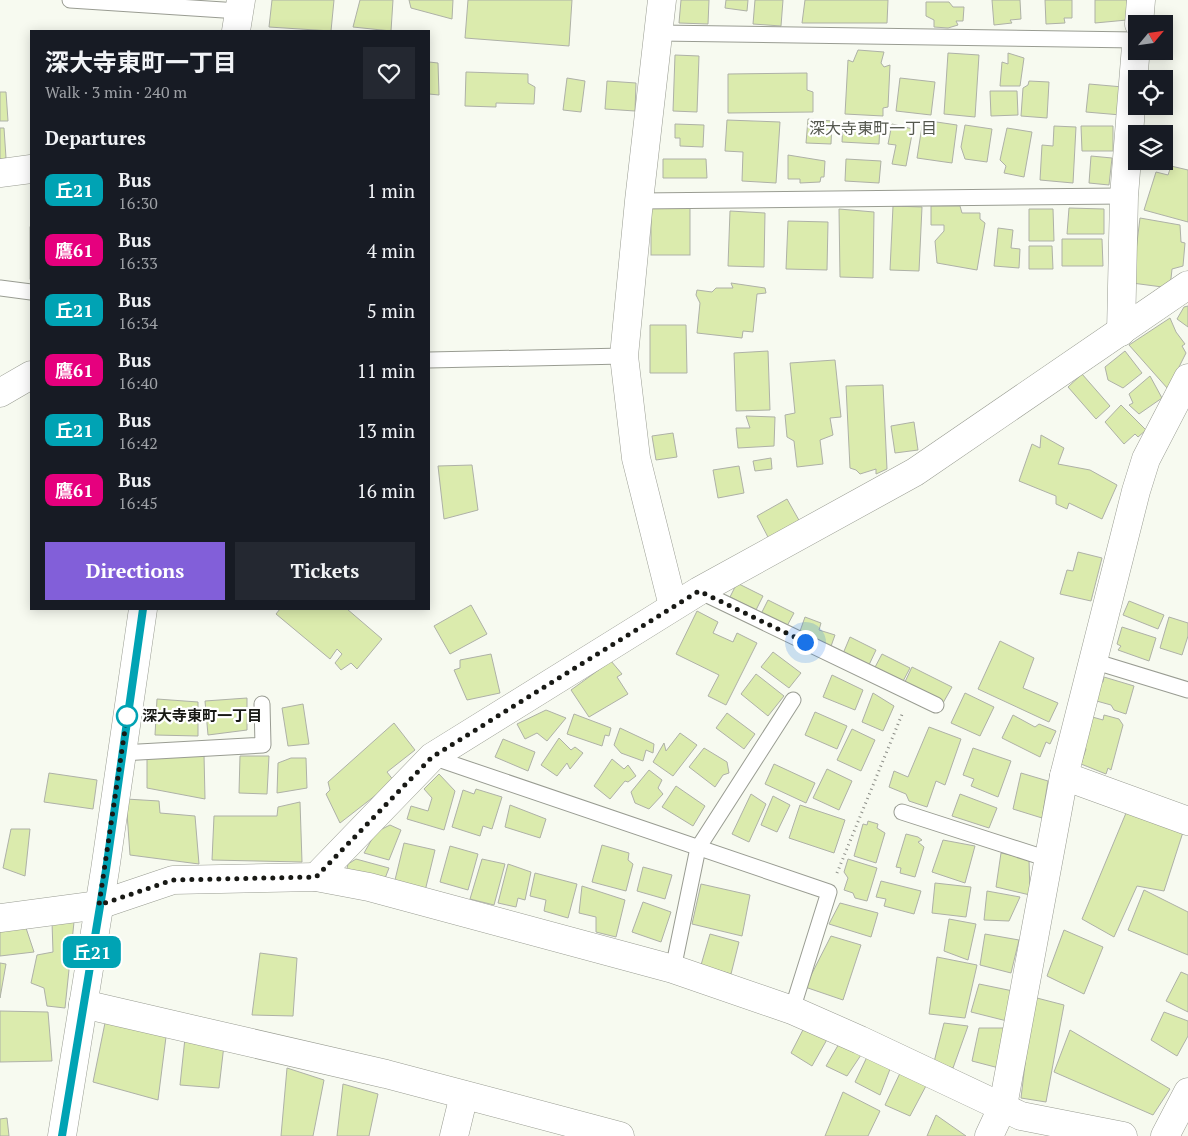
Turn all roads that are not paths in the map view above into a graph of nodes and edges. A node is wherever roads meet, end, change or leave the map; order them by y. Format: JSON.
{"nodes":[{"id":1,"x":70,"y":0,"type":"edge"},
{"id":2,"x":662,"y":0,"type":"edge"},
{"id":3,"x":1141,"y":0,"type":"edge"},
{"id":4,"x":239,"y":14,"type":"edge"},
{"id":5,"x":1140,"y":15,"type":"edge"},
{"id":6,"x":659,"y":33,"type":"junction"},
{"id":7,"x":1128,"y":40,"type":"edge"},
{"id":8,"x":1135,"y":60,"type":"edge"},
{"id":9,"x":30,"y":169,"type":"edge"},
{"id":10,"x":0,"y":174,"type":"edge"},
{"id":11,"x":1124,"y":196,"type":"junction"},
{"id":12,"x":639,"y":201,"type":"junction"},
{"id":13,"x":1188,"y":285,"type":"edge"},
{"id":14,"x":0,"y":288,"type":"edge"},
{"id":15,"x":30,"y":292,"type":"edge"},
{"id":16,"x":1121,"y":332,"type":"junction"},
{"id":17,"x":624,"y":356,"type":"junction"},
{"id":18,"x":430,"y":360,"type":"edge"},
{"id":19,"x":30,"y":375,"type":"edge"},
{"id":20,"x":1188,"y":378,"type":"edge"},
{"id":21,"x":0,"y":393,"type":"edge"},
{"id":22,"x":699,"y":591,"type":"junction"},
{"id":23,"x":673,"y":606,"type":"junction"},
{"id":24,"x":143,"y":610,"type":"edge"},
{"id":25,"x":1093,"y":661,"type":"junction"},
{"id":26,"x":1188,"y":690,"type":"edge"},
{"id":27,"x":793,"y":700,"type":"dead end"},
{"id":28,"x":262,"y":704,"type":"dead end"},
{"id":29,"x":936,"y":705,"type":"dead end"},
{"id":30,"x":121,"y":753,"type":"junction"},
{"id":31,"x":432,"y":757,"type":"junction"},
{"id":32,"x":1064,"y":776,"type":"junction"},
{"id":33,"x":902,"y":812,"type":"dead end"},
{"id":34,"x":1188,"y":821,"type":"edge"},
{"id":35,"x":698,"y":848,"type":"junction"},
{"id":36,"x":1048,"y":859,"type":"junction"},
{"id":37,"x":316,"y":877,"type":"junction"},
{"id":38,"x":99,"y":905,"type":"junction"},
{"id":39,"x":0,"y":918,"type":"edge"},
{"id":40,"x":673,"y":969,"type":"junction"},
{"id":41,"x":83,"y":1004,"type":"junction"},
{"id":42,"x":792,"y":1010,"type":"junction"},
{"id":43,"x":1188,"y":1092,"type":"edge"},
{"id":44,"x":464,"y":1095,"type":"junction"},
{"id":45,"x":1003,"y":1106,"type":"junction"},
{"id":46,"x":611,"y":1135,"type":"edge"},
{"id":47,"x":62,"y":1136,"type":"edge"},
{"id":48,"x":454,"y":1136,"type":"edge"},
{"id":49,"x":989,"y":1136,"type":"edge"},
{"id":50,"x":1123,"y":1136,"type":"edge"},
{"id":51,"x":1165,"y":1136,"type":"edge"}],
"edges":[{"from":1,"to":4,"type":"lane"},
{"from":2,"to":6,"type":"street"},
{"from":3,"to":5,"type":"street"},
{"from":6,"to":7,"type":"lane"},
{"from":6,"to":12,"type":"street"},
{"from":8,"to":11,"type":"street"},
{"from":9,"to":10,"type":"street"},
{"from":11,"to":12,"type":"lane"},
{"from":11,"to":16,"type":"street"},
{"from":12,"to":17,"type":"street"},
{"from":13,"to":16,"type":"street"},
{"from":14,"to":15,"type":"lane"},
{"from":16,"to":22,"type":"street"},
{"from":17,"to":18,"type":"lane"},
{"from":17,"to":23,"type":"street"},
{"from":19,"to":21,"type":"street"},
{"from":20,"to":25,"type":"street"},
{"from":22,"to":23,"type":"street"},
{"from":22,"to":29,"type":"lane"},
{"from":23,"to":31,"type":"street"},
{"from":24,"to":30,"type":"street"},
{"from":25,"to":26,"type":"lane"},
{"from":25,"to":32,"type":"street"},
{"from":27,"to":35,"type":"lane"},
{"from":28,"to":30,"type":"lane"},
{"from":30,"to":38,"type":"street"},
{"from":31,"to":35,"type":"lane"},
{"from":31,"to":37,"type":"street"},
{"from":32,"to":34,"type":"street"},
{"from":32,"to":36,"type":"street"},
{"from":33,"to":36,"type":"lane"},
{"from":35,"to":40,"type":"lane"},
{"from":35,"to":42,"type":"lane"},
{"from":36,"to":45,"type":"street"},
{"from":37,"to":38,"type":"street"},
{"from":37,"to":40,"type":"street"},
{"from":38,"to":39,"type":"street"},
{"from":38,"to":41,"type":"street"},
{"from":40,"to":42,"type":"street"},
{"from":41,"to":44,"type":"street"},
{"from":41,"to":47,"type":"street"},
{"from":42,"to":45,"type":"street"},
{"from":43,"to":51,"type":"street"},
{"from":44,"to":46,"type":"street"},
{"from":44,"to":48,"type":"street"},
{"from":45,"to":49,"type":"street"},
{"from":45,"to":50,"type":"street"}]}
